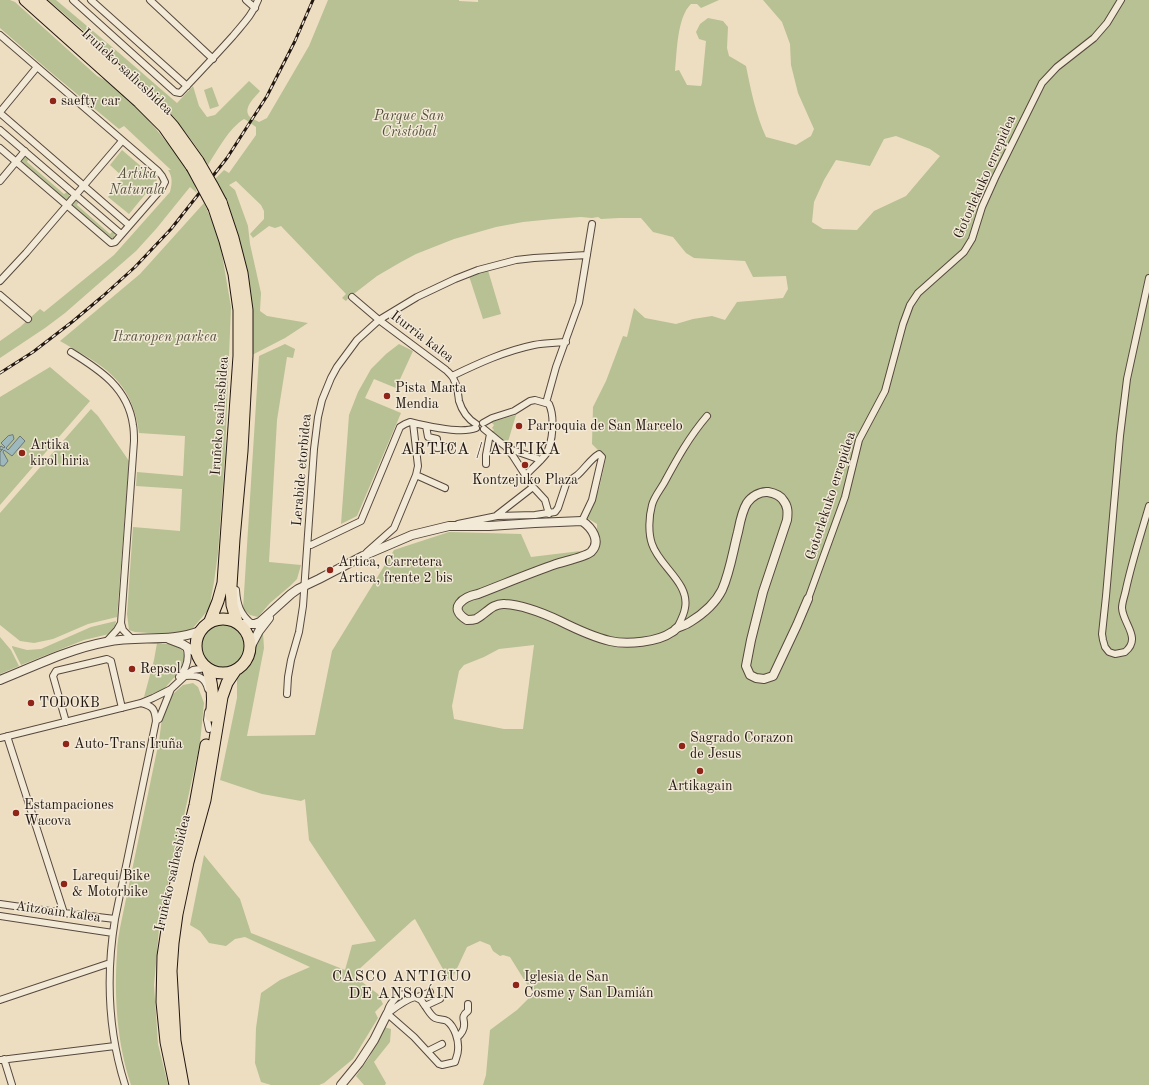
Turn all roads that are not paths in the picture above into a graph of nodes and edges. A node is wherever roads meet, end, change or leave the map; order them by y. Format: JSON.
{"nodes":[{"id":1,"x":19,"y":0,"type":"edge"},
{"id":2,"x":25,"y":0,"type":"edge"},
{"id":3,"x":38,"y":0,"type":"edge"},
{"id":4,"x":44,"y":0,"type":"edge"},
{"id":5,"x":73,"y":0,"type":"edge"},
{"id":6,"x":91,"y":0,"type":"edge"},
{"id":7,"x":150,"y":0,"type":"edge"},
{"id":8,"x":246,"y":0,"type":"edge"},
{"id":9,"x":258,"y":0,"type":"edge"},
{"id":10,"x":1121,"y":0,"type":"edge"},
{"id":11,"x":255,"y":8,"type":"junction"},
{"id":12,"x":0,"y":35,"type":"edge"},
{"id":13,"x":213,"y":59,"type":"junction"},
{"id":14,"x":109,"y":63,"type":"junction"},
{"id":15,"x":37,"y":67,"type":"junction"},
{"id":16,"x":110,"y":75,"type":"junction"},
{"id":17,"x":187,"y":86,"type":"junction"},
{"id":18,"x":0,"y":112,"type":"edge"},
{"id":19,"x":0,"y":130,"type":"edge"},
{"id":20,"x":122,"y":141,"type":"junction"},
{"id":21,"x":0,"y":148,"type":"edge"},
{"id":22,"x":25,"y":151,"type":"junction"},
{"id":23,"x":16,"y":162,"type":"junction"},
{"id":24,"x":195,"y":164,"type":"junction"},
{"id":25,"x":0,"y":181,"type":"edge"},
{"id":26,"x":84,"y":186,"type":"junction"},
{"id":27,"x":76,"y":195,"type":"junction"},
{"id":28,"x":66,"y":205,"type":"junction"},
{"id":29,"x":217,"y":205,"type":"junction"},
{"id":30,"x":592,"y":224,"type":"dead end"},
{"id":31,"x":129,"y":225,"type":"junction"},
{"id":32,"x":121,"y":234,"type":"junction"},
{"id":33,"x":587,"y":255,"type":"junction"},
{"id":34,"x":1149,"y":278,"type":"edge"},
{"id":35,"x":0,"y":281,"type":"edge"},
{"id":36,"x":0,"y":295,"type":"edge"},
{"id":37,"x":352,"y":297,"type":"dead end"},
{"id":38,"x":28,"y":319,"type":"dead end"},
{"id":39,"x":379,"y":320,"type":"junction"},
{"id":40,"x":566,"y":342,"type":"junction"},
{"id":41,"x":71,"y":352,"type":"dead end"},
{"id":42,"x":452,"y":376,"type":"junction"},
{"id":43,"x":546,"y":403,"type":"junction"},
{"id":44,"x":707,"y":416,"type":"dead end"},
{"id":45,"x":412,"y":423,"type":"junction"},
{"id":46,"x":426,"y":426,"type":"junction"},
{"id":47,"x":480,"y":426,"type":"junction"},
{"id":48,"x":490,"y":434,"type":"junction"},
{"id":49,"x":449,"y":447,"type":"dead end"},
{"id":50,"x":506,"y":447,"type":"junction"},
{"id":51,"x":541,"y":460,"type":"junction"},
{"id":52,"x":486,"y":464,"type":"dead end"},
{"id":53,"x":416,"y":475,"type":"junction"},
{"id":54,"x":526,"y":475,"type":"junction"},
{"id":55,"x":534,"y":487,"type":"junction"},
{"id":56,"x":445,"y":488,"type":"dead end"},
{"id":57,"x":1149,"y":506,"type":"edge"},
{"id":58,"x":550,"y":514,"type":"junction"},
{"id":59,"x":496,"y":516,"type":"junction"},
{"id":60,"x":582,"y":521,"type":"junction"},
{"id":61,"x":454,"y":526,"type":"junction"},
{"id":62,"x":308,"y":545,"type":"junction"},
{"id":63,"x":363,"y":556,"type":"junction"},
{"id":64,"x":305,"y":586,"type":"junction"},
{"id":65,"x":808,"y":599,"type":"joint"},
{"id":66,"x":280,"y":604,"type":"junction"},
{"id":67,"x":210,"y":622,"type":"junction"},
{"id":68,"x":121,"y":623,"type":"junction"},
{"id":69,"x":243,"y":623,"type":"junction"},
{"id":70,"x":677,"y":628,"type":"junction"},
{"id":71,"x":200,"y":631,"type":"junction"},
{"id":72,"x":131,"y":638,"type":"junction"},
{"id":73,"x":168,"y":639,"type":"junction"},
{"id":74,"x":107,"y":642,"type":"junction"},
{"id":75,"x":186,"y":646,"type":"junction"},
{"id":76,"x":250,"y":648,"type":"junction"},
{"id":77,"x":197,"y":653,"type":"junction"},
{"id":78,"x":207,"y":669,"type":"junction"},
{"id":79,"x":235,"y":671,"type":"junction"},
{"id":80,"x":185,"y":676,"type":"junction"},
{"id":81,"x":0,"y":680,"type":"edge"},
{"id":82,"x":171,"y":689,"type":"junction"},
{"id":83,"x":287,"y":694,"type":"dead end"},
{"id":84,"x":160,"y":695,"type":"junction"},
{"id":85,"x":156,"y":702,"type":"junction"},
{"id":86,"x":141,"y":703,"type":"junction"},
{"id":87,"x":122,"y":708,"type":"junction"},
{"id":88,"x":160,"y":714,"type":"junction"},
{"id":89,"x":156,"y":721,"type":"junction"},
{"id":90,"x":66,"y":722,"type":"junction"},
{"id":91,"x":209,"y":730,"type":"junction"},
{"id":92,"x":8,"y":736,"type":"junction"},
{"id":93,"x":0,"y":738,"type":"edge"},
{"id":94,"x":0,"y":904,"type":"edge"},
{"id":95,"x":64,"y":913,"type":"junction"},
{"id":96,"x":0,"y":916,"type":"edge"},
{"id":97,"x":116,"y":919,"type":"junction"},
{"id":98,"x":113,"y":932,"type":"junction"},
{"id":99,"x":110,"y":963,"type":"junction"},
{"id":100,"x":430,"y":992,"type":"dead end"},
{"id":101,"x":415,"y":997,"type":"junction"},
{"id":102,"x":440,"y":999,"type":"dead end"},
{"id":103,"x":0,"y":1000,"type":"edge"},
{"id":104,"x":468,"y":1004,"type":"dead end"},
{"id":105,"x":425,"y":1006,"type":"junction"},
{"id":106,"x":387,"y":1014,"type":"junction"},
{"id":107,"x":457,"y":1038,"type":"junction"},
{"id":108,"x":442,"y":1044,"type":"dead end"},
{"id":109,"x":115,"y":1046,"type":"junction"},
{"id":110,"x":428,"y":1051,"type":"junction"},
{"id":111,"x":2,"y":1059,"type":"edge"},
{"id":112,"x":12,"y":1085,"type":"edge"},
{"id":113,"x":126,"y":1085,"type":"edge"},
{"id":114,"x":175,"y":1085,"type":"edge"},
{"id":115,"x":183,"y":1085,"type":"edge"},
{"id":116,"x":341,"y":1085,"type":"edge"}],
"edges":[{"from":1,"to":16,"type":"highway"},
{"from":2,"to":16,"type":"highway","name":"Iruñeko saihesbidea"},
{"from":3,"to":14,"type":"highway","name":"Iruñeko saihesbidea"},
{"from":4,"to":14,"type":"highway"},
{"from":5,"to":17,"type":"street"},
{"from":6,"to":17,"type":"street"},
{"from":7,"to":13,"type":"street"},
{"from":8,"to":11,"type":"street"},
{"from":9,"to":11,"type":"street"},
{"from":10,"to":65,"type":"street","name":"Gotorlekuko errepidea"},
{"from":11,"to":13,"type":"street"},
{"from":12,"to":15,"type":"street"},
{"from":13,"to":17,"type":"street"},
{"from":14,"to":24,"type":"highway","name":"Iruñeko saihesbidea"},
{"from":15,"to":18,"type":"street"},
{"from":15,"to":20,"type":"street"},
{"from":16,"to":24,"type":"highway","name":"Iruñeko saihesbidea"},
{"from":18,"to":26,"type":"street"},
{"from":19,"to":22,"type":"street"},
{"from":20,"to":26,"type":"street"},
{"from":20,"to":31,"type":"street"},
{"from":21,"to":23,"type":"street"},
{"from":22,"to":23,"type":"street"},
{"from":22,"to":27,"type":"street"},
{"from":23,"to":25,"type":"street"},
{"from":23,"to":28,"type":"street"},
{"from":24,"to":29,"type":"highway","name":"Iruñeko saihesbidea","bridge":true},
{"from":26,"to":27,"type":"street"},
{"from":26,"to":31,"type":"street"},
{"from":27,"to":28,"type":"street"},
{"from":27,"to":32,"type":"street"},
{"from":28,"to":32,"type":"street"},
{"from":28,"to":35,"type":"street"},
{"from":29,"to":67,"type":"highway","name":"Iruñeko saihesbidea"},
{"from":29,"to":69,"type":"highway","name":"Iruñeko saihesbidea"},
{"from":30,"to":33,"type":"street"},
{"from":31,"to":32,"type":"street"},
{"from":33,"to":39,"type":"street","name":"Lerabide etorbidea"},
{"from":33,"to":40,"type":"street"},
{"from":34,"to":57,"type":"street"},
{"from":36,"to":38,"type":"street"},
{"from":37,"to":39,"type":"street","name":"Iturria kalea"},
{"from":39,"to":42,"type":"street","name":"Iturria kalea"},
{"from":39,"to":62,"type":"street","name":"Lerabide etorbidea"},
{"from":40,"to":42,"type":"street"},
{"from":40,"to":43,"type":"street"},
{"from":41,"to":68,"type":"street"},
{"from":42,"to":47,"type":"street","name":"Iturria kalea"},
{"from":43,"to":47,"type":"street"},
{"from":43,"to":51,"type":"street"},
{"from":44,"to":70,"type":"street"},
{"from":45,"to":46,"type":"street"},
{"from":45,"to":53,"type":"street"},
{"from":45,"to":62,"type":"street"},
{"from":46,"to":47,"type":"street"},
{"from":46,"to":49,"type":"street"},
{"from":47,"to":48,"type":"street","name":"Iturria kalea"},
{"from":48,"to":50,"type":"street","name":"Iturria kalea"},
{"from":48,"to":52,"type":"street"},
{"from":50,"to":51,"type":"street"},
{"from":50,"to":54,"type":"street"},
{"from":51,"to":54,"type":"street"},
{"from":53,"to":56,"type":"street"},
{"from":53,"to":63,"type":"street"},
{"from":54,"to":55,"type":"street"},
{"from":55,"to":58,"type":"street"},
{"from":55,"to":59,"type":"street"},
{"from":58,"to":59,"type":"street"},
{"from":58,"to":60,"type":"street"},
{"from":59,"to":61,"type":"street"},
{"from":60,"to":61,"type":"street"},
{"from":60,"to":70,"type":"street"},
{"from":61,"to":63,"type":"street"},
{"from":62,"to":64,"type":"street","name":"Lerabide etorbidea"},
{"from":63,"to":64,"type":"street"},
{"from":64,"to":66,"type":"street"},
{"from":64,"to":83,"type":"street","name":"Lerabide etorbidea"},
{"from":65,"to":70,"type":"street"},
{"from":66,"to":69,"type":"street"},
{"from":66,"to":76,"type":"street"},
{"from":67,"to":69,"type":"highway"},
{"from":67,"to":71,"type":"highway"},
{"from":68,"to":72,"type":"street"},
{"from":68,"to":74,"type":"street"},
{"from":69,"to":76,"type":"highway"},
{"from":71,"to":73,"type":"street"},
{"from":71,"to":77,"type":"highway"},
{"from":72,"to":73,"type":"street"},
{"from":72,"to":74,"type":"street"},
{"from":73,"to":75,"type":"street"},
{"from":74,"to":81,"type":"street"},
{"from":75,"to":77,"type":"street"},
{"from":75,"to":84,"type":"street"},
{"from":76,"to":79,"type":"highway"},
{"from":77,"to":78,"type":"highway"},
{"from":78,"to":79,"type":"highway"},
{"from":78,"to":80,"type":"street"},
{"from":78,"to":91,"type":"highway","name":"Iruñeko saihesbidea"},
{"from":79,"to":115,"type":"highway","name":"Iruñeko saihesbidea"},
{"from":80,"to":82,"type":"street"},
{"from":80,"to":91,"type":"street"},
{"from":82,"to":84,"type":"street"},
{"from":82,"to":88,"type":"street"},
{"from":84,"to":85,"type":"street"},
{"from":85,"to":86,"type":"street"},
{"from":85,"to":88,"type":"street"},
{"from":86,"to":87,"type":"street"},
{"from":86,"to":89,"type":"street"},
{"from":87,"to":90,"type":"street"},
{"from":87,"to":90,"type":"street"},
{"from":88,"to":89,"type":"street"},
{"from":89,"to":97,"type":"street"},
{"from":90,"to":92,"type":"street"},
{"from":91,"to":114,"type":"highway","name":"Iruñeko saihesbidea"},
{"from":92,"to":93,"type":"street"},
{"from":92,"to":95,"type":"street"},
{"from":94,"to":95,"type":"street","name":"Aitzoain kalea"},
{"from":95,"to":97,"type":"street","name":"Aitzoain kalea"},
{"from":96,"to":98,"type":"street","name":"Aitzoain kalea"},
{"from":97,"to":98,"type":"street"},
{"from":98,"to":99,"type":"street"},
{"from":99,"to":103,"type":"street"},
{"from":99,"to":109,"type":"street"},
{"from":100,"to":101,"type":"street"},
{"from":101,"to":105,"type":"street"},
{"from":101,"to":106,"type":"street"},
{"from":102,"to":105,"type":"street"},
{"from":104,"to":107,"type":"street"},
{"from":105,"to":107,"type":"street"},
{"from":106,"to":110,"type":"street"},
{"from":106,"to":116,"type":"street"},
{"from":107,"to":110,"type":"street"},
{"from":108,"to":110,"type":"street"},
{"from":109,"to":111,"type":"street"},
{"from":109,"to":113,"type":"street"},
{"from":111,"to":112,"type":"street"}]}
